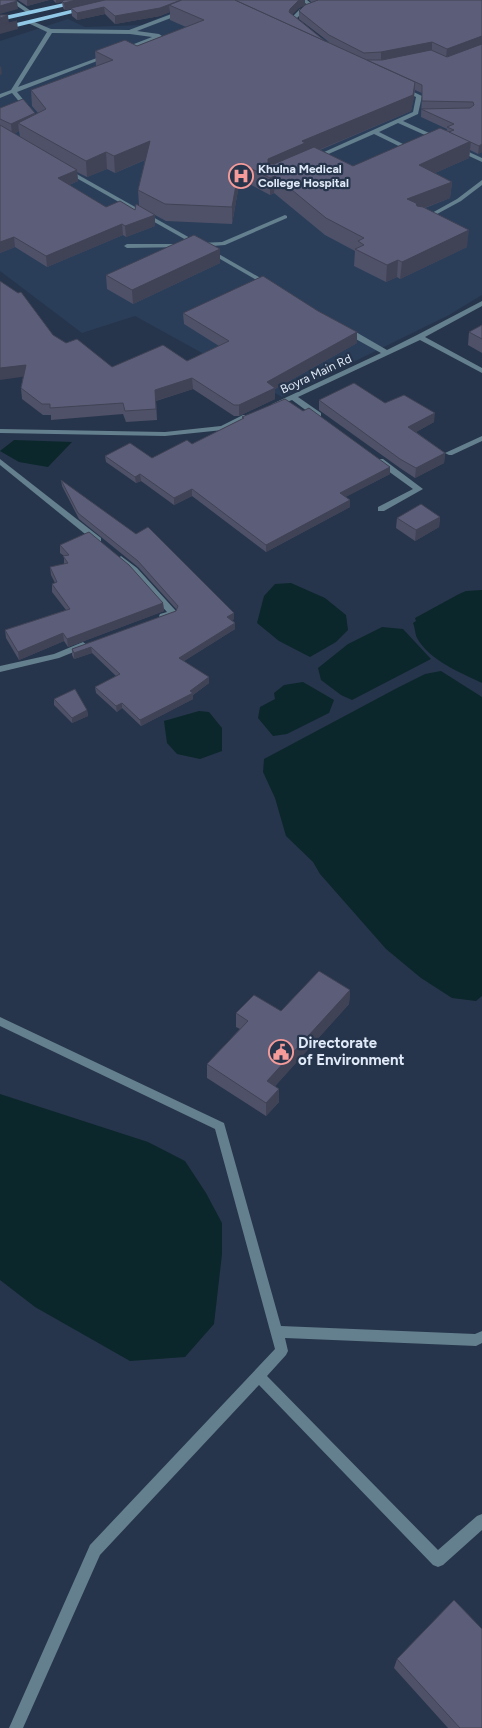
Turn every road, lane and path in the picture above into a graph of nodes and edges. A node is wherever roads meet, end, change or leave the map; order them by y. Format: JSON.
{"nodes":[{"id":1,"x":11,"y":0,"type":"edge"},
{"id":2,"x":86,"y":0,"type":"edge"},
{"id":3,"x":304,"y":0,"type":"edge"},
{"id":4,"x":95,"y":6,"type":"edge"},
{"id":5,"x":187,"y":10,"type":"edge"},
{"id":6,"x":28,"y":11,"type":"junction"},
{"id":7,"x":0,"y":19,"type":"edge"},
{"id":8,"x":30,"y":22,"type":"junction"},
{"id":9,"x":0,"y":29,"type":"edge"},
{"id":10,"x":306,"y":29,"type":"edge"},
{"id":11,"x":50,"y":31,"type":"junction"},
{"id":12,"x":130,"y":32,"type":"junction"},
{"id":13,"x":401,"y":88,"type":"edge"},
{"id":14,"x":13,"y":91,"type":"junction"},
{"id":15,"x":0,"y":96,"type":"edge"},
{"id":16,"x":416,"y":113,"type":"junction"},
{"id":17,"x":425,"y":113,"type":"edge"},
{"id":18,"x":36,"y":118,"type":"edge"},
{"id":19,"x":398,"y":121,"type":"junction"},
{"id":20,"x":374,"y":132,"type":"junction"},
{"id":21,"x":325,"y":154,"type":"junction"},
{"id":22,"x":406,"y":155,"type":"edge"},
{"id":23,"x":333,"y":158,"type":"edge"},
{"id":24,"x":482,"y":160,"type":"edge"},
{"id":25,"x":307,"y":162,"type":"edge"},
{"id":26,"x":63,"y":168,"type":"edge"},
{"id":27,"x":482,"y":182,"type":"edge"},
{"id":28,"x":286,"y":217,"type":"dead end"},
{"id":29,"x":419,"y":221,"type":"edge"},
{"id":30,"x":199,"y":245,"type":"junction"},
{"id":31,"x":126,"y":246,"type":"dead end"},
{"id":32,"x":276,"y":289,"type":"edge"},
{"id":33,"x":482,"y":304,"type":"edge"},
{"id":34,"x":335,"y":324,"type":"edge"},
{"id":35,"x":420,"y":337,"type":"junction"},
{"id":36,"x":386,"y":353,"type":"junction"},
{"id":37,"x":482,"y":371,"type":"edge"},
{"id":38,"x":293,"y":397,"type":"junction"},
{"id":39,"x":267,"y":408,"type":"edge"},
{"id":40,"x":258,"y":412,"type":"edge"},
{"id":41,"x":324,"y":420,"type":"edge"},
{"id":42,"x":0,"y":431,"type":"edge"},
{"id":43,"x":482,"y":438,"type":"edge"},
{"id":44,"x":449,"y":453,"type":"dead end"},
{"id":45,"x":372,"y":454,"type":"edge"},
{"id":46,"x":0,"y":461,"type":"edge"},
{"id":47,"x":381,"y":509,"type":"dead end"},
{"id":48,"x":104,"y":545,"type":"edge"},
{"id":49,"x":112,"y":551,"type":"edge"},
{"id":50,"x":155,"y":619,"type":"edge"},
{"id":51,"x":92,"y":642,"type":"edge"},
{"id":52,"x":0,"y":668,"type":"edge"},
{"id":53,"x":0,"y":1021,"type":"edge"},
{"id":54,"x":277,"y":1332,"type":"junction"},
{"id":55,"x":482,"y":1337,"type":"edge"},
{"id":56,"x":259,"y":1376,"type":"junction"},
{"id":57,"x":482,"y":1521,"type":"edge"},
{"id":58,"x":16,"y":1728,"type":"edge"}],
"edges":[{"from":1,"to":6,"type":"street"},
{"from":2,"to":6,"type":"main road"},
{"from":3,"to":10,"type":"street"},
{"from":4,"to":8,"type":"main road"},
{"from":5,"to":12,"type":"street"},
{"from":6,"to":7,"type":"main road"},
{"from":8,"to":9,"type":"main road"},
{"from":8,"to":11,"type":"street"},
{"from":11,"to":12,"type":"street"},
{"from":11,"to":14,"type":"street"},
{"from":12,"to":14,"type":"street"},
{"from":13,"to":16,"type":"street"},
{"from":14,"to":15,"type":"street"},
{"from":14,"to":18,"type":"street"},
{"from":16,"to":17,"type":"street"},
{"from":16,"to":19,"type":"street"},
{"from":19,"to":20,"type":"street"},
{"from":19,"to":24,"type":"street"},
{"from":20,"to":21,"type":"street"},
{"from":20,"to":22,"type":"street"},
{"from":21,"to":23,"type":"street"},
{"from":21,"to":25,"type":"street"},
{"from":26,"to":30,"type":"street"},
{"from":27,"to":29,"type":"street"},
{"from":28,"to":30,"type":"street"},
{"from":30,"to":31,"type":"street"},
{"from":30,"to":32,"type":"street"},
{"from":33,"to":35,"type":"street","name":"Boyra Main Rd"},
{"from":34,"to":36,"type":"street"},
{"from":35,"to":36,"type":"street","name":"Boyra Main Rd"},
{"from":35,"to":37,"type":"street"},
{"from":36,"to":38,"type":"street","name":"Boyra Main Rd"},
{"from":38,"to":39,"type":"street","name":"Boyra Main Rd"},
{"from":38,"to":41,"type":"street"},
{"from":40,"to":42,"type":"street"},
{"from":43,"to":44,"type":"street"},
{"from":45,"to":47,"type":"street"},
{"from":46,"to":48,"type":"street"},
{"from":49,"to":50,"type":"street"},
{"from":51,"to":52,"type":"street"},
{"from":53,"to":54,"type":"street"},
{"from":54,"to":55,"type":"street"},
{"from":54,"to":56,"type":"street"},
{"from":56,"to":57,"type":"street"},
{"from":56,"to":58,"type":"street"}]}
